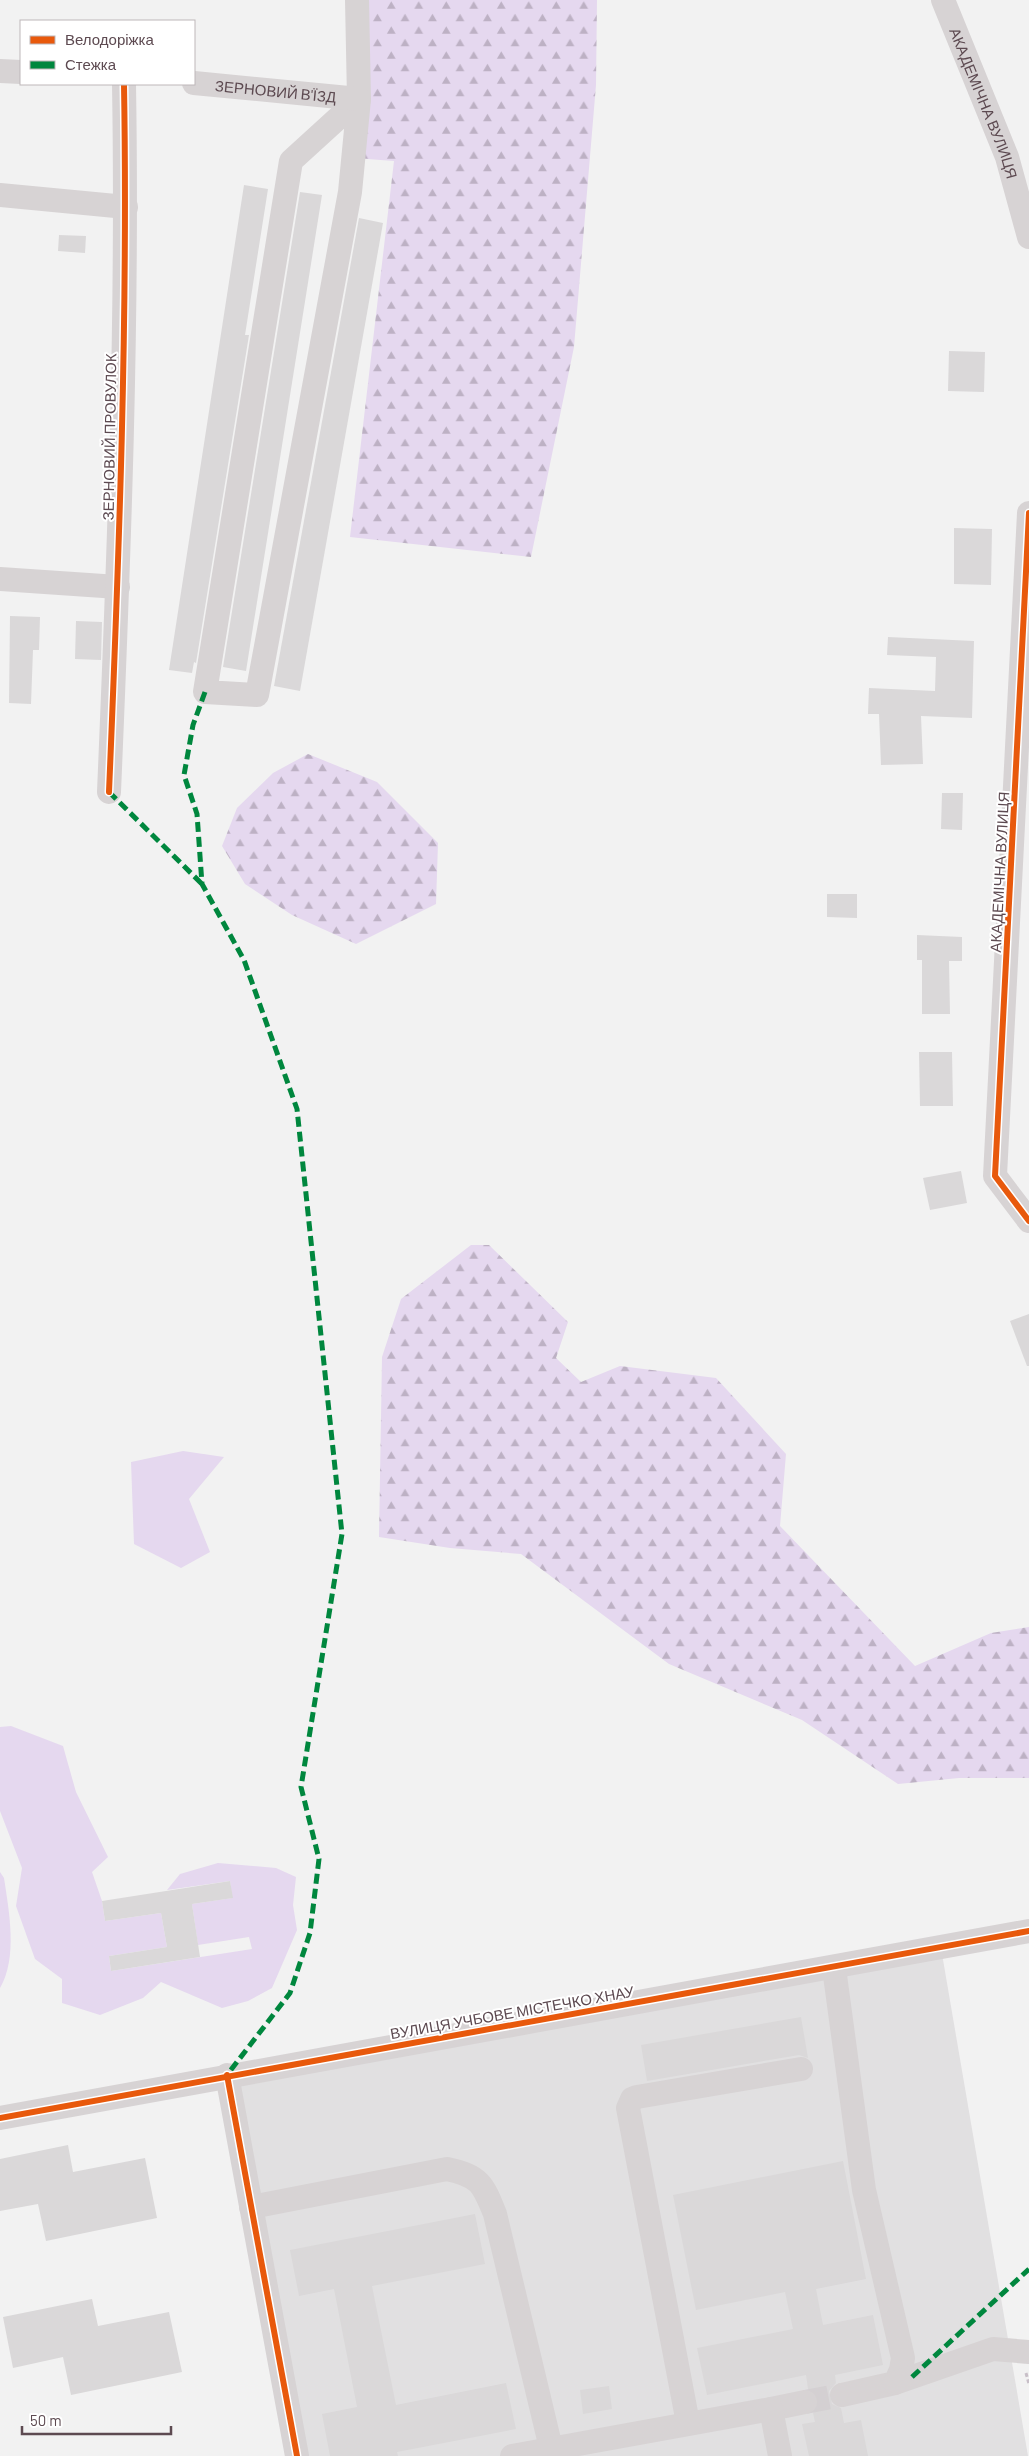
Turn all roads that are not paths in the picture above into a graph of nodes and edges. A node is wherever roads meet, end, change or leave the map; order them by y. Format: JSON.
{"nodes":[{"id":1,"x":357,"y":0,"type":"edge"},
{"id":2,"x":943,"y":0,"type":"edge"},
{"id":3,"x":0,"y":71,"type":"edge"},
{"id":4,"x":20,"y":72,"type":"edge"},
{"id":5,"x":195,"y":84,"type":"edge"},
{"id":6,"x":124,"y":85,"type":"edge"},
{"id":7,"x":359,"y":99,"type":"junction"},
{"id":8,"x":0,"y":195,"type":"edge"},
{"id":9,"x":126,"y":207,"type":"junction"},
{"id":10,"x":1029,"y":237,"type":"edge"},
{"id":11,"x":1029,"y":512,"type":"edge"},
{"id":12,"x":0,"y":579,"type":"edge"},
{"id":13,"x":118,"y":587,"type":"junction"},
{"id":14,"x":109,"y":792,"type":"dead end"},
{"id":15,"x":1029,"y":1222,"type":"edge"},
{"id":16,"x":1029,"y":1932,"type":"edge"},
{"id":17,"x":834,"y":1968,"type":"junction"},
{"id":18,"x":801,"y":2069,"type":"dead end"},
{"id":19,"x":227,"y":2075,"type":"junction"},
{"id":20,"x":0,"y":2118,"type":"edge"},
{"id":21,"x":251,"y":2207,"type":"junction"},
{"id":22,"x":1029,"y":2352,"type":"edge"},
{"id":23,"x":895,"y":2383,"type":"junction"},
{"id":24,"x":842,"y":2395,"type":"tunnel mouth"},
{"id":25,"x":805,"y":2402,"type":"tunnel mouth"},
{"id":26,"x":771,"y":2409,"type":"junction"},
{"id":27,"x":688,"y":2423,"type":"junction"},
{"id":28,"x":551,"y":2448,"type":"junction"},
{"id":29,"x":297,"y":2456,"type":"edge"},
{"id":30,"x":512,"y":2456,"type":"edge"},
{"id":31,"x":780,"y":2456,"type":"edge"}],
"edges":[{"from":1,"to":7,"type":"street"},
{"from":2,"to":10,"type":"street","name":"АКАДЕМІЧНА ВУЛИЦЯ"},
{"from":3,"to":4,"type":"street"},
{"from":5,"to":7,"type":"street","name":"ЗЕРНОВИЙ В'ЇЗД"},
{"from":6,"to":9,"type":"street","name":"ЗЕРНОВИЙ ПРОВУЛОК"},
{"from":7,"to":7,"type":"street"},
{"from":8,"to":9,"type":"street"},
{"from":9,"to":13,"type":"street","name":"ЗЕРНОВИЙ ПРОВУЛОК"},
{"from":11,"to":15,"type":"street","name":"АКАДЕМІЧНА ВУЛИЦЯ"},
{"from":12,"to":13,"type":"street"},
{"from":13,"to":14,"type":"street","name":"ЗЕРНОВИЙ ПРОВУЛОК"},
{"from":16,"to":17,"type":"street","name":"ВУЛИЦЯ УЧБОВЕ МІСТЕЧКО ХНАУ"},
{"from":17,"to":19,"type":"street","name":"ВУЛИЦЯ УЧБОВЕ МІСТЕЧКО ХНАУ"},
{"from":17,"to":23,"type":"street"},
{"from":18,"to":27,"type":"street"},
{"from":19,"to":20,"type":"street","name":"ВУЛИЦЯ УЧБОВЕ МІСТЕЧКО ХНАУ"},
{"from":19,"to":21,"type":"street"},
{"from":21,"to":28,"type":"street"},
{"from":21,"to":29,"type":"street"},
{"from":22,"to":23,"type":"street"},
{"from":23,"to":24,"type":"street"},
{"from":25,"to":26,"type":"street"},
{"from":26,"to":27,"type":"street"},
{"from":26,"to":31,"type":"street"},
{"from":27,"to":28,"type":"street"},
{"from":28,"to":30,"type":"street"}]}
